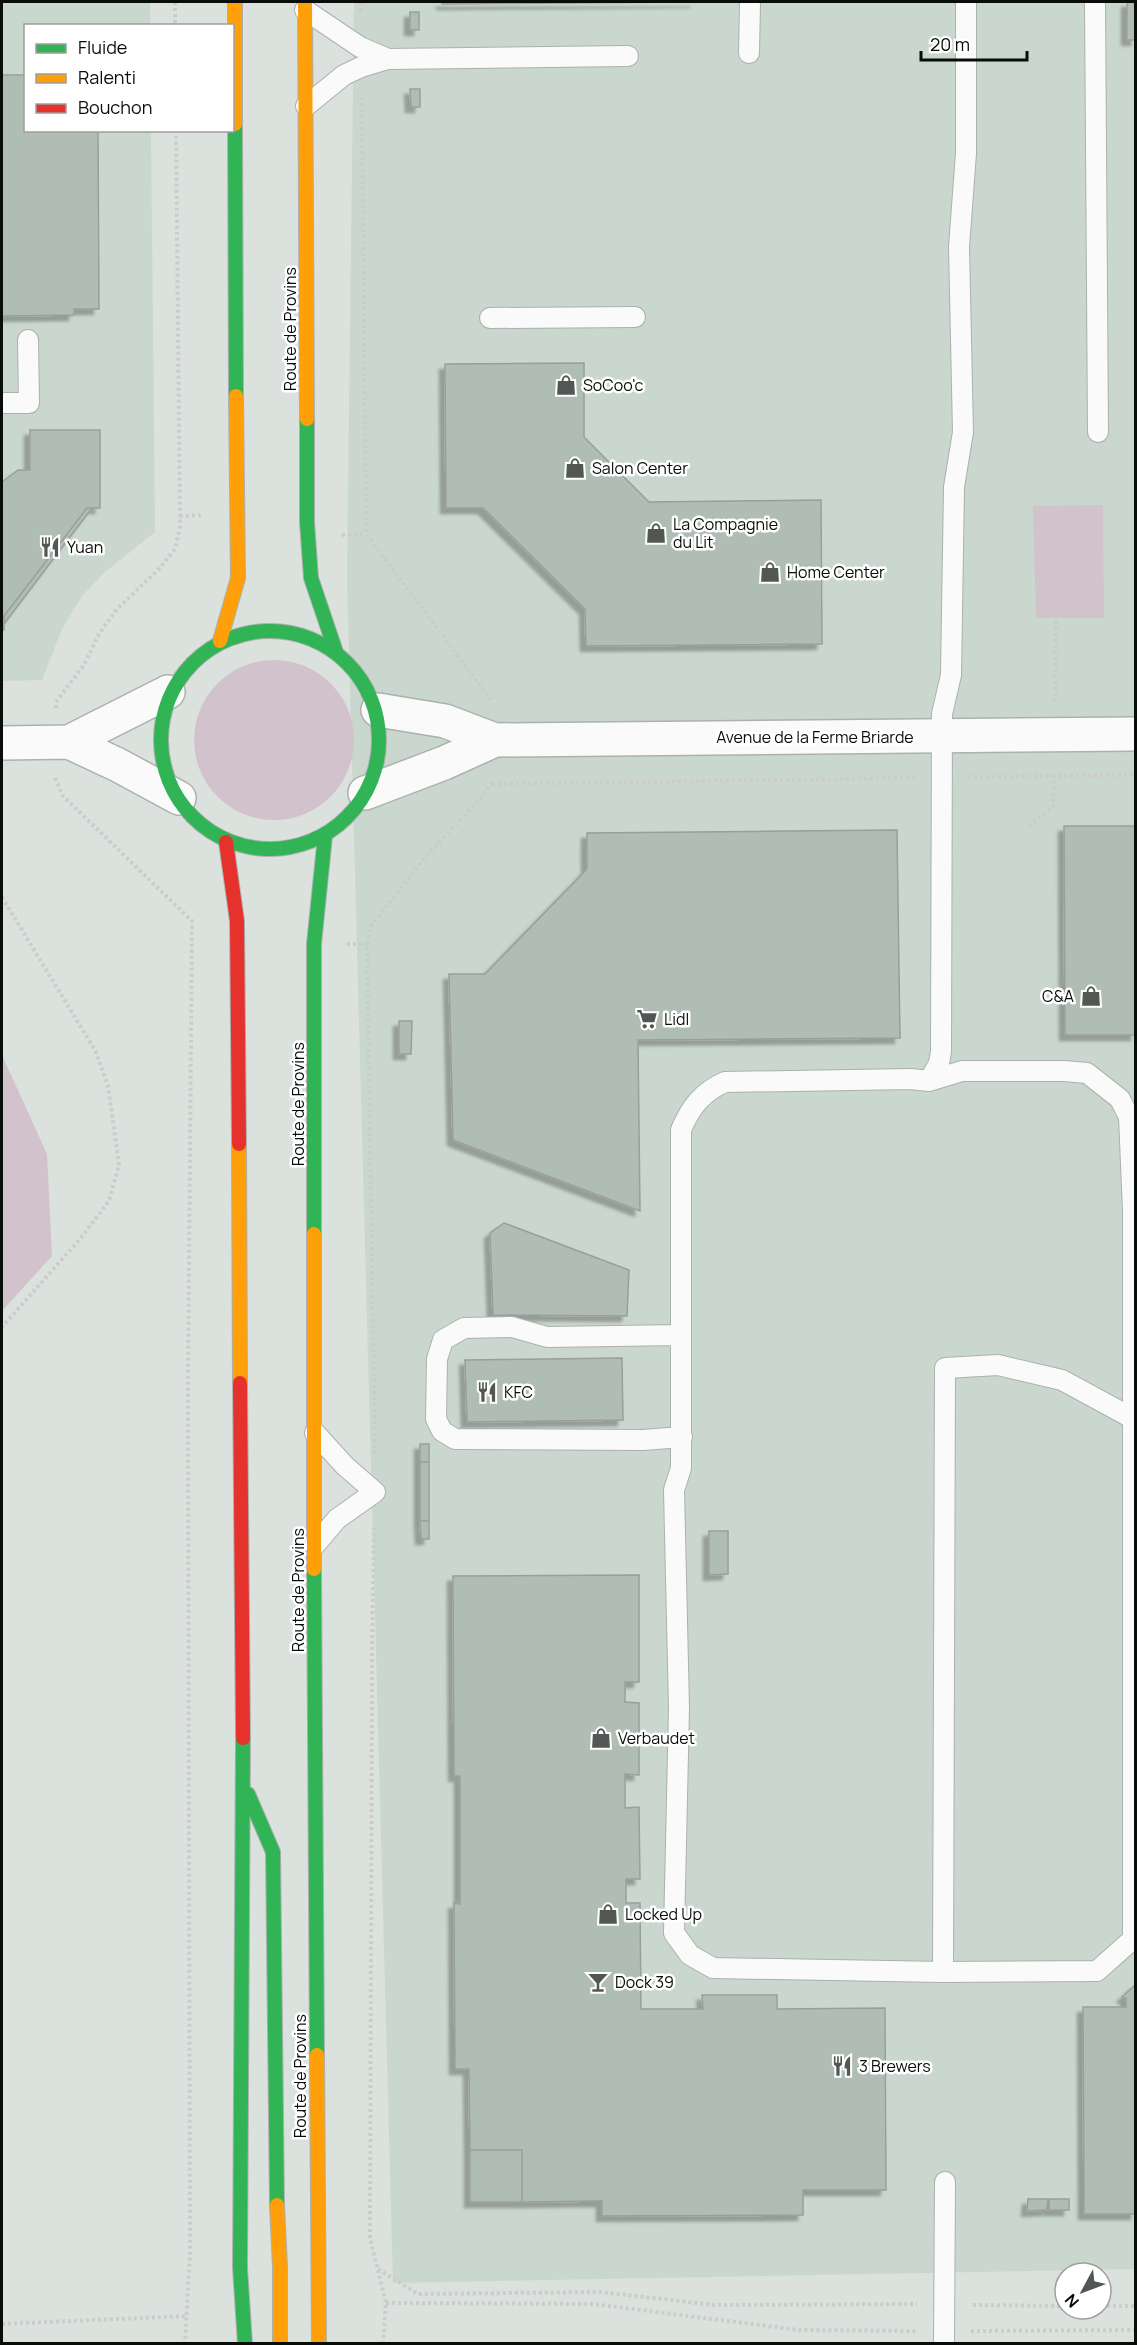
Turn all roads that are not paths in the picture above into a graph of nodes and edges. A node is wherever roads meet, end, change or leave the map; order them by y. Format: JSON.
{"nodes":[{"id":1,"x":236,"y":2,"type":"edge"},
{"id":2,"x":750,"y":2,"type":"edge"},
{"id":3,"x":966,"y":2,"type":"edge"},
{"id":4,"x":1095,"y":2,"type":"edge"},
{"id":5,"x":305,"y":6,"type":"edge"},
{"id":6,"x":749,"y":53,"type":"dead end"},
{"id":7,"x":628,"y":56,"type":"dead end"},
{"id":8,"x":361,"y":57,"type":"junction"},
{"id":9,"x":306,"y":106,"type":"junction"},
{"id":10,"x":634,"y":317,"type":"dead end"},
{"id":11,"x":490,"y":318,"type":"dead end"},
{"id":12,"x":28,"y":340,"type":"dead end"},
{"id":13,"x":2,"y":403,"type":"edge"},
{"id":14,"x":1098,"y":432,"type":"dead end"},
{"id":15,"x":220,"y":642,"type":"junction"},
{"id":16,"x":336,"y":652,"type":"junction"},
{"id":17,"x":168,"y":693,"type":"junction"},
{"id":18,"x":378,"y":710,"type":"junction"},
{"id":19,"x":1136,"y":735,"type":"edge"},
{"id":20,"x":941,"y":736,"type":"junction"},
{"id":21,"x":495,"y":740,"type":"junction"},
{"id":22,"x":69,"y":742,"type":"junction"},
{"id":23,"x":2,"y":743,"type":"edge"},
{"id":24,"x":365,"y":793,"type":"junction"},
{"id":25,"x":179,"y":798,"type":"junction"},
{"id":26,"x":325,"y":836,"type":"junction"},
{"id":27,"x":226,"y":842,"type":"junction"},
{"id":28,"x":929,"y":1081,"type":"junction"},
{"id":29,"x":680,"y":1335,"type":"junction"},
{"id":30,"x":1132,"y":1418,"type":"junction"},
{"id":31,"x":315,"y":1433,"type":"junction"},
{"id":32,"x":682,"y":1437,"type":"junction"},
{"id":33,"x":314,"y":1545,"type":"junction"},
{"id":34,"x":243,"y":1784,"type":"junction"},
{"id":35,"x":943,"y":1972,"type":"junction"},
{"id":36,"x":945,"y":2182,"type":"dead end"},
{"id":37,"x":944,"y":2337,"type":"edge"},
{"id":38,"x":245,"y":2343,"type":"edge"},
{"id":39,"x":280,"y":2343,"type":"edge"},
{"id":40,"x":318,"y":2343,"type":"edge"}],
"edges":[{"from":1,"to":15,"type":"main road"},
{"from":2,"to":6,"type":"lane"},
{"from":3,"to":20,"type":"lane"},
{"from":4,"to":14,"type":"lane"},
{"from":5,"to":8,"type":"lane"},
{"from":5,"to":9,"type":"main road","name":"Route de Provins"},
{"from":7,"to":8,"type":"lane"},
{"from":8,"to":9,"type":"lane"},
{"from":9,"to":16,"type":"main road","name":"Route de Provins"},
{"from":10,"to":11,"type":"lane"},
{"from":12,"to":13,"type":"lane"},
{"from":15,"to":16,"type":"main road"},
{"from":15,"to":17,"type":"main road"},
{"from":16,"to":18,"type":"main road"},
{"from":17,"to":22,"type":"street"},
{"from":17,"to":25,"type":"main road"},
{"from":18,"to":21,"type":"street","name":"Avenue de la Ferme Briarde"},
{"from":18,"to":24,"type":"main road"},
{"from":19,"to":20,"type":"street","name":"Avenue de la Ferme Briarde"},
{"from":20,"to":21,"type":"street","name":"Avenue de la Ferme Briarde"},
{"from":20,"to":28,"type":"lane"},
{"from":21,"to":24,"type":"street","name":"Avenue de la Ferme Briarde"},
{"from":22,"to":23,"type":"street"},
{"from":22,"to":25,"type":"street"},
{"from":24,"to":26,"type":"main road"},
{"from":25,"to":27,"type":"main road"},
{"from":26,"to":27,"type":"main road"},
{"from":26,"to":31,"type":"main road","name":"Route de Provins"},
{"from":27,"to":34,"type":"main road"},
{"from":28,"to":29,"type":"lane"},
{"from":28,"to":30,"type":"lane"},
{"from":29,"to":32,"type":"lane"},
{"from":29,"to":32,"type":"lane"},
{"from":30,"to":35,"type":"lane"},
{"from":30,"to":35,"type":"lane"},
{"from":31,"to":33,"type":"main road","name":"Route de Provins"},
{"from":31,"to":33,"type":"lane"},
{"from":32,"to":35,"type":"lane"},
{"from":33,"to":40,"type":"main road","name":"Route de Provins"},
{"from":34,"to":38,"type":"main road"},
{"from":34,"to":39,"type":"main road"},
{"from":36,"to":37,"type":"lane"}]}
